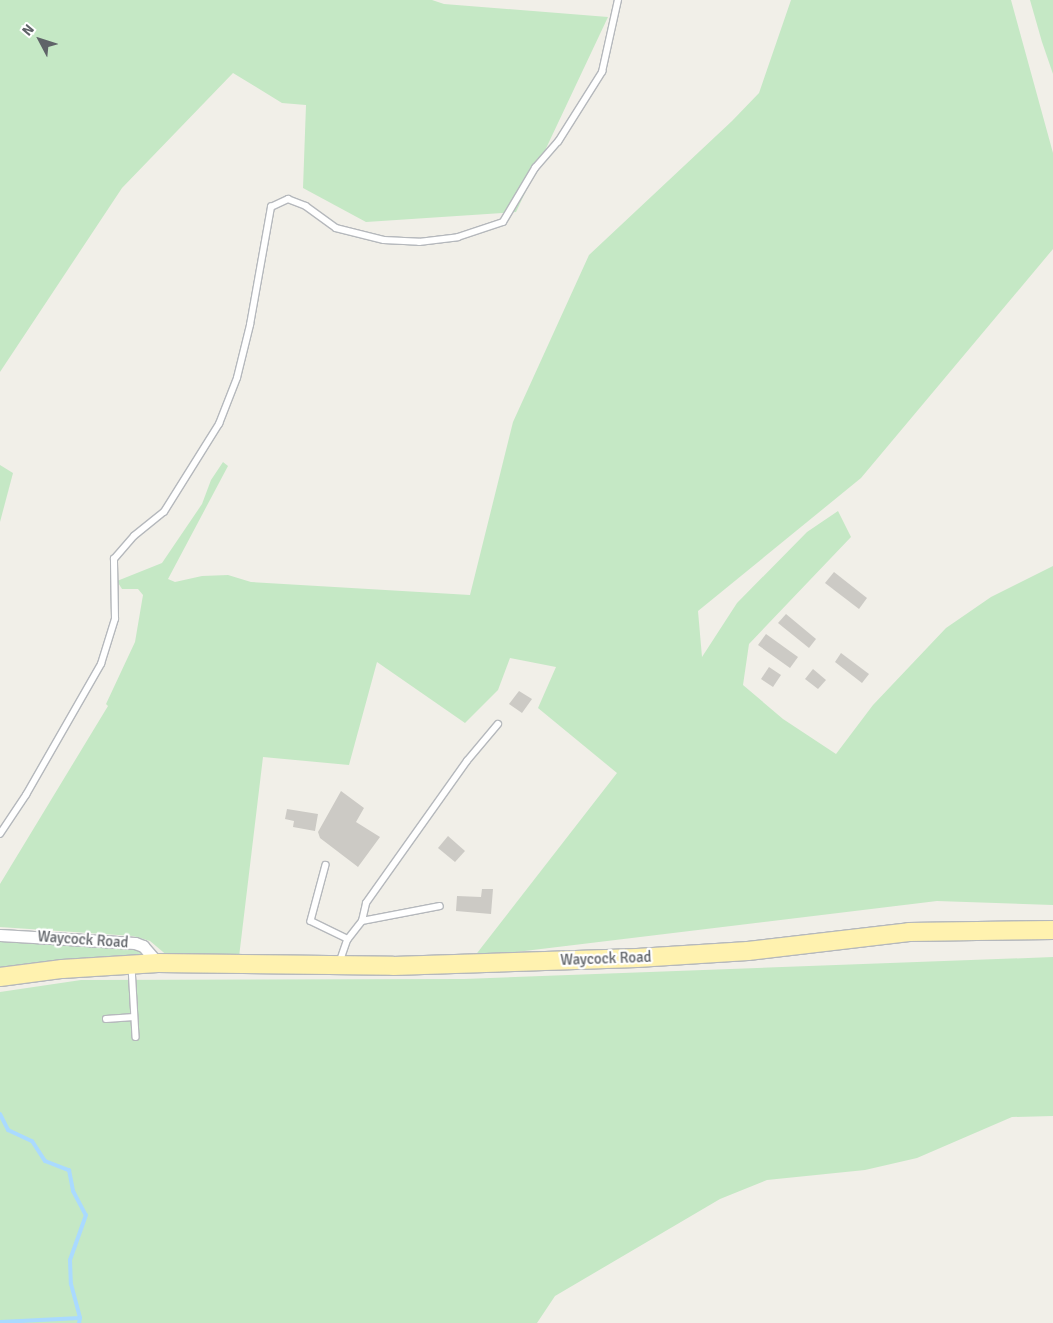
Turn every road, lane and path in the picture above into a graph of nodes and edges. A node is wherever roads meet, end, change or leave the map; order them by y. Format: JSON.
{"nodes":[{"id":1,"x":618,"y":0,"type":"edge"},
{"id":2,"x":498,"y":724,"type":"dead end"},
{"id":3,"x":0,"y":834,"type":"edge"},
{"id":4,"x":326,"y":865,"type":"dead end"},
{"id":5,"x":440,"y":906,"type":"dead end"},
{"id":6,"x":362,"y":921,"type":"junction"},
{"id":7,"x":1053,"y":930,"type":"edge"},
{"id":8,"x":0,"y":935,"type":"edge"},
{"id":9,"x":348,"y":939,"type":"junction"},
{"id":10,"x":158,"y":963,"type":"junction"},
{"id":11,"x":132,"y":964,"type":"junction"},
{"id":12,"x":339,"y":966,"type":"junction"},
{"id":13,"x":0,"y":977,"type":"edge"},
{"id":14,"x":134,"y":1017,"type":"junction"},
{"id":15,"x":106,"y":1020,"type":"dead end"},
{"id":16,"x":136,"y":1037,"type":"dead end"}],
"edges":[{"from":1,"to":3,"type":"lane"},
{"from":2,"to":6,"type":"lane"},
{"from":4,"to":9,"type":"lane"},
{"from":5,"to":6,"type":"lane"},
{"from":6,"to":9,"type":"lane"},
{"from":7,"to":12,"type":"main road","name":"Waycock Road"},
{"from":8,"to":10,"type":"street","name":"Waycock Road"},
{"from":9,"to":12,"type":"lane"},
{"from":10,"to":11,"type":"main road","name":"Waycock Road"},
{"from":10,"to":12,"type":"main road","name":"Waycock Road"},
{"from":11,"to":13,"type":"main road","name":"Waycock Road"},
{"from":11,"to":14,"type":"lane"},
{"from":14,"to":15,"type":"lane"},
{"from":14,"to":16,"type":"lane"}]}
